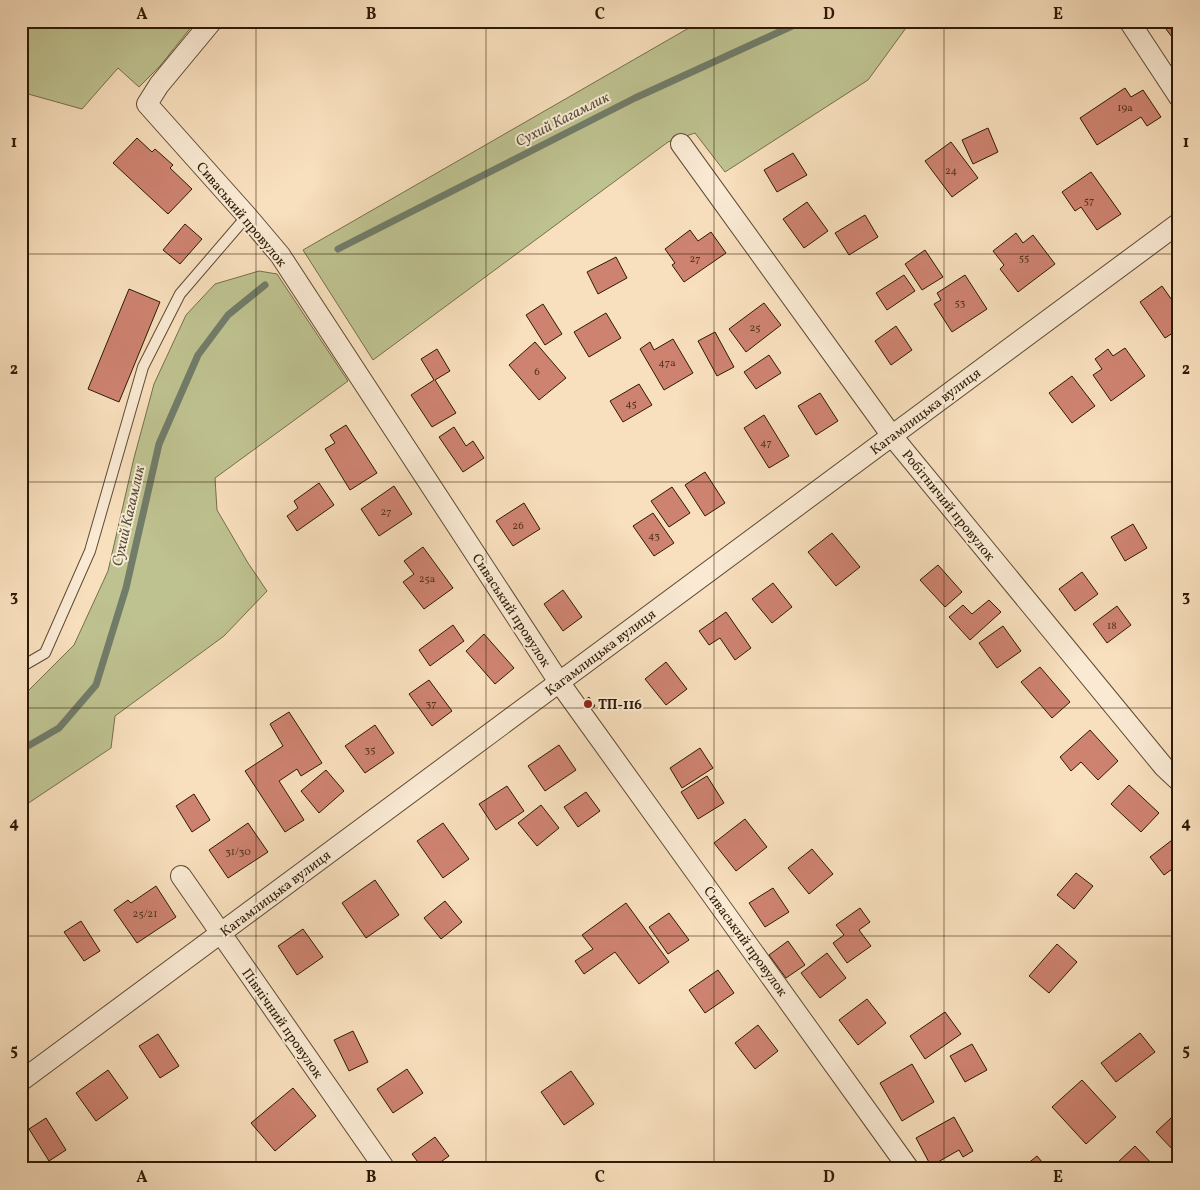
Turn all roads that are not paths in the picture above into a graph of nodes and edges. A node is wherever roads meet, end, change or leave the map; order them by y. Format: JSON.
{"nodes":[{"id":1,"x":212,"y":21,"type":"edge"},
{"id":2,"x":1129,"y":21,"type":"edge"},
{"id":3,"x":1179,"y":97,"type":"edge"},
{"id":4,"x":681,"y":144,"type":"dead end"},
{"id":5,"x":247,"y":216,"type":"junction"},
{"id":6,"x":1179,"y":223,"type":"edge"},
{"id":7,"x":892,"y":436,"type":"junction"},
{"id":8,"x":21,"y":667,"type":"edge"},
{"id":9,"x":559,"y":682,"type":"junction"},
{"id":10,"x":1179,"y":782,"type":"edge"},
{"id":11,"x":182,"y":876,"type":"dead end"},
{"id":12,"x":220,"y":933,"type":"junction"},
{"id":13,"x":21,"y":1081,"type":"edge"},
{"id":14,"x":385,"y":1169,"type":"edge"},
{"id":15,"x":909,"y":1169,"type":"edge"}],
"edges":[{"from":1,"to":5,"type":"street","name":"Сиваський провулок"},
{"from":2,"to":3,"type":"street"},
{"from":4,"to":7,"type":"street","name":"Робітничий провулок"},
{"from":5,"to":8,"type":"lane"},
{"from":5,"to":9,"type":"street","name":"Сиваський провулок"},
{"from":6,"to":7,"type":"street","name":"Кагамлицька вулиця"},
{"from":7,"to":9,"type":"street","name":"Кагамлицька вулиця"},
{"from":7,"to":10,"type":"street","name":"Робітничий провулок"},
{"from":9,"to":12,"type":"street","name":"Кагамлицька вулиця"},
{"from":9,"to":15,"type":"street","name":"Сиваський провулок"},
{"from":11,"to":12,"type":"street","name":"Північний провулок"},
{"from":12,"to":13,"type":"street","name":"Кагамлицька вулиця"},
{"from":12,"to":14,"type":"street","name":"Північний провулок"}]}
